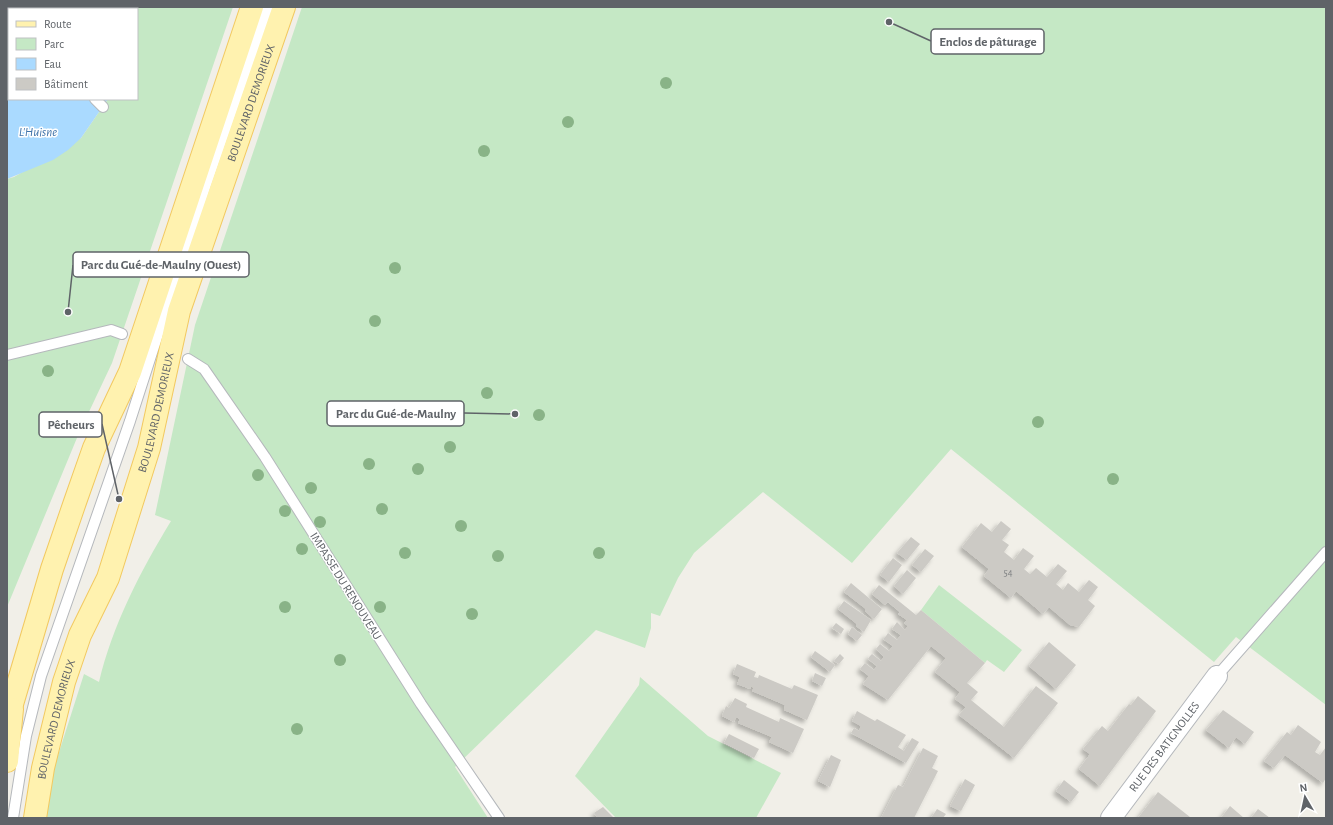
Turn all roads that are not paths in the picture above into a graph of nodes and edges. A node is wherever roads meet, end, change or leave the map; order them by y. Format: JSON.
{"nodes":[{"id":1,"x":252,"y":7,"type":"edge"},
{"id":2,"x":268,"y":7,"type":"edge"},
{"id":3,"x":284,"y":7,"type":"edge"},
{"id":4,"x":257,"y":39,"type":"junction"},
{"id":5,"x":96,"y":100,"type":"edge"},
{"id":6,"x":103,"y":107,"type":"dead end"},
{"id":7,"x":122,"y":334,"type":"dead end"},
{"id":8,"x":7,"y":355,"type":"edge"},
{"id":9,"x":188,"y":359,"type":"dead end"},
{"id":10,"x":1326,"y":552,"type":"edge"},
{"id":11,"x":1217,"y":676,"type":"joint"},
{"id":12,"x":10,"y":715,"type":"edge"},
{"id":13,"x":7,"y":761,"type":"edge"},
{"id":14,"x":13,"y":818,"type":"edge"},
{"id":15,"x":35,"y":818,"type":"edge"},
{"id":16,"x":499,"y":818,"type":"edge"},
{"id":17,"x":1111,"y":818,"type":"edge"}],
"edges":[{"from":1,"to":4,"type":"main road","name":"BOULEVARD DEMORIEUX"},
{"from":2,"to":4,"type":"lane"},
{"from":3,"to":4,"type":"main road","name":"BOULEVARD DEMORIEUX"},
{"from":4,"to":12,"type":"main road","name":"BOULEVARD DEMORIEUX"},
{"from":4,"to":14,"type":"lane"},
{"from":4,"to":15,"type":"main road","name":"BOULEVARD DEMORIEUX"},
{"from":5,"to":6,"type":"lane"},
{"from":7,"to":8,"type":"lane"},
{"from":9,"to":16,"type":"lane","name":"IMPASSE DU RENOUVEAU"},
{"from":10,"to":11,"type":"lane"},
{"from":11,"to":17,"type":"street","name":"RUE DES BATIGNOLLES"},
{"from":12,"to":13,"type":"main road","name":"BOULEVARD DEMORIEUX"}]}
